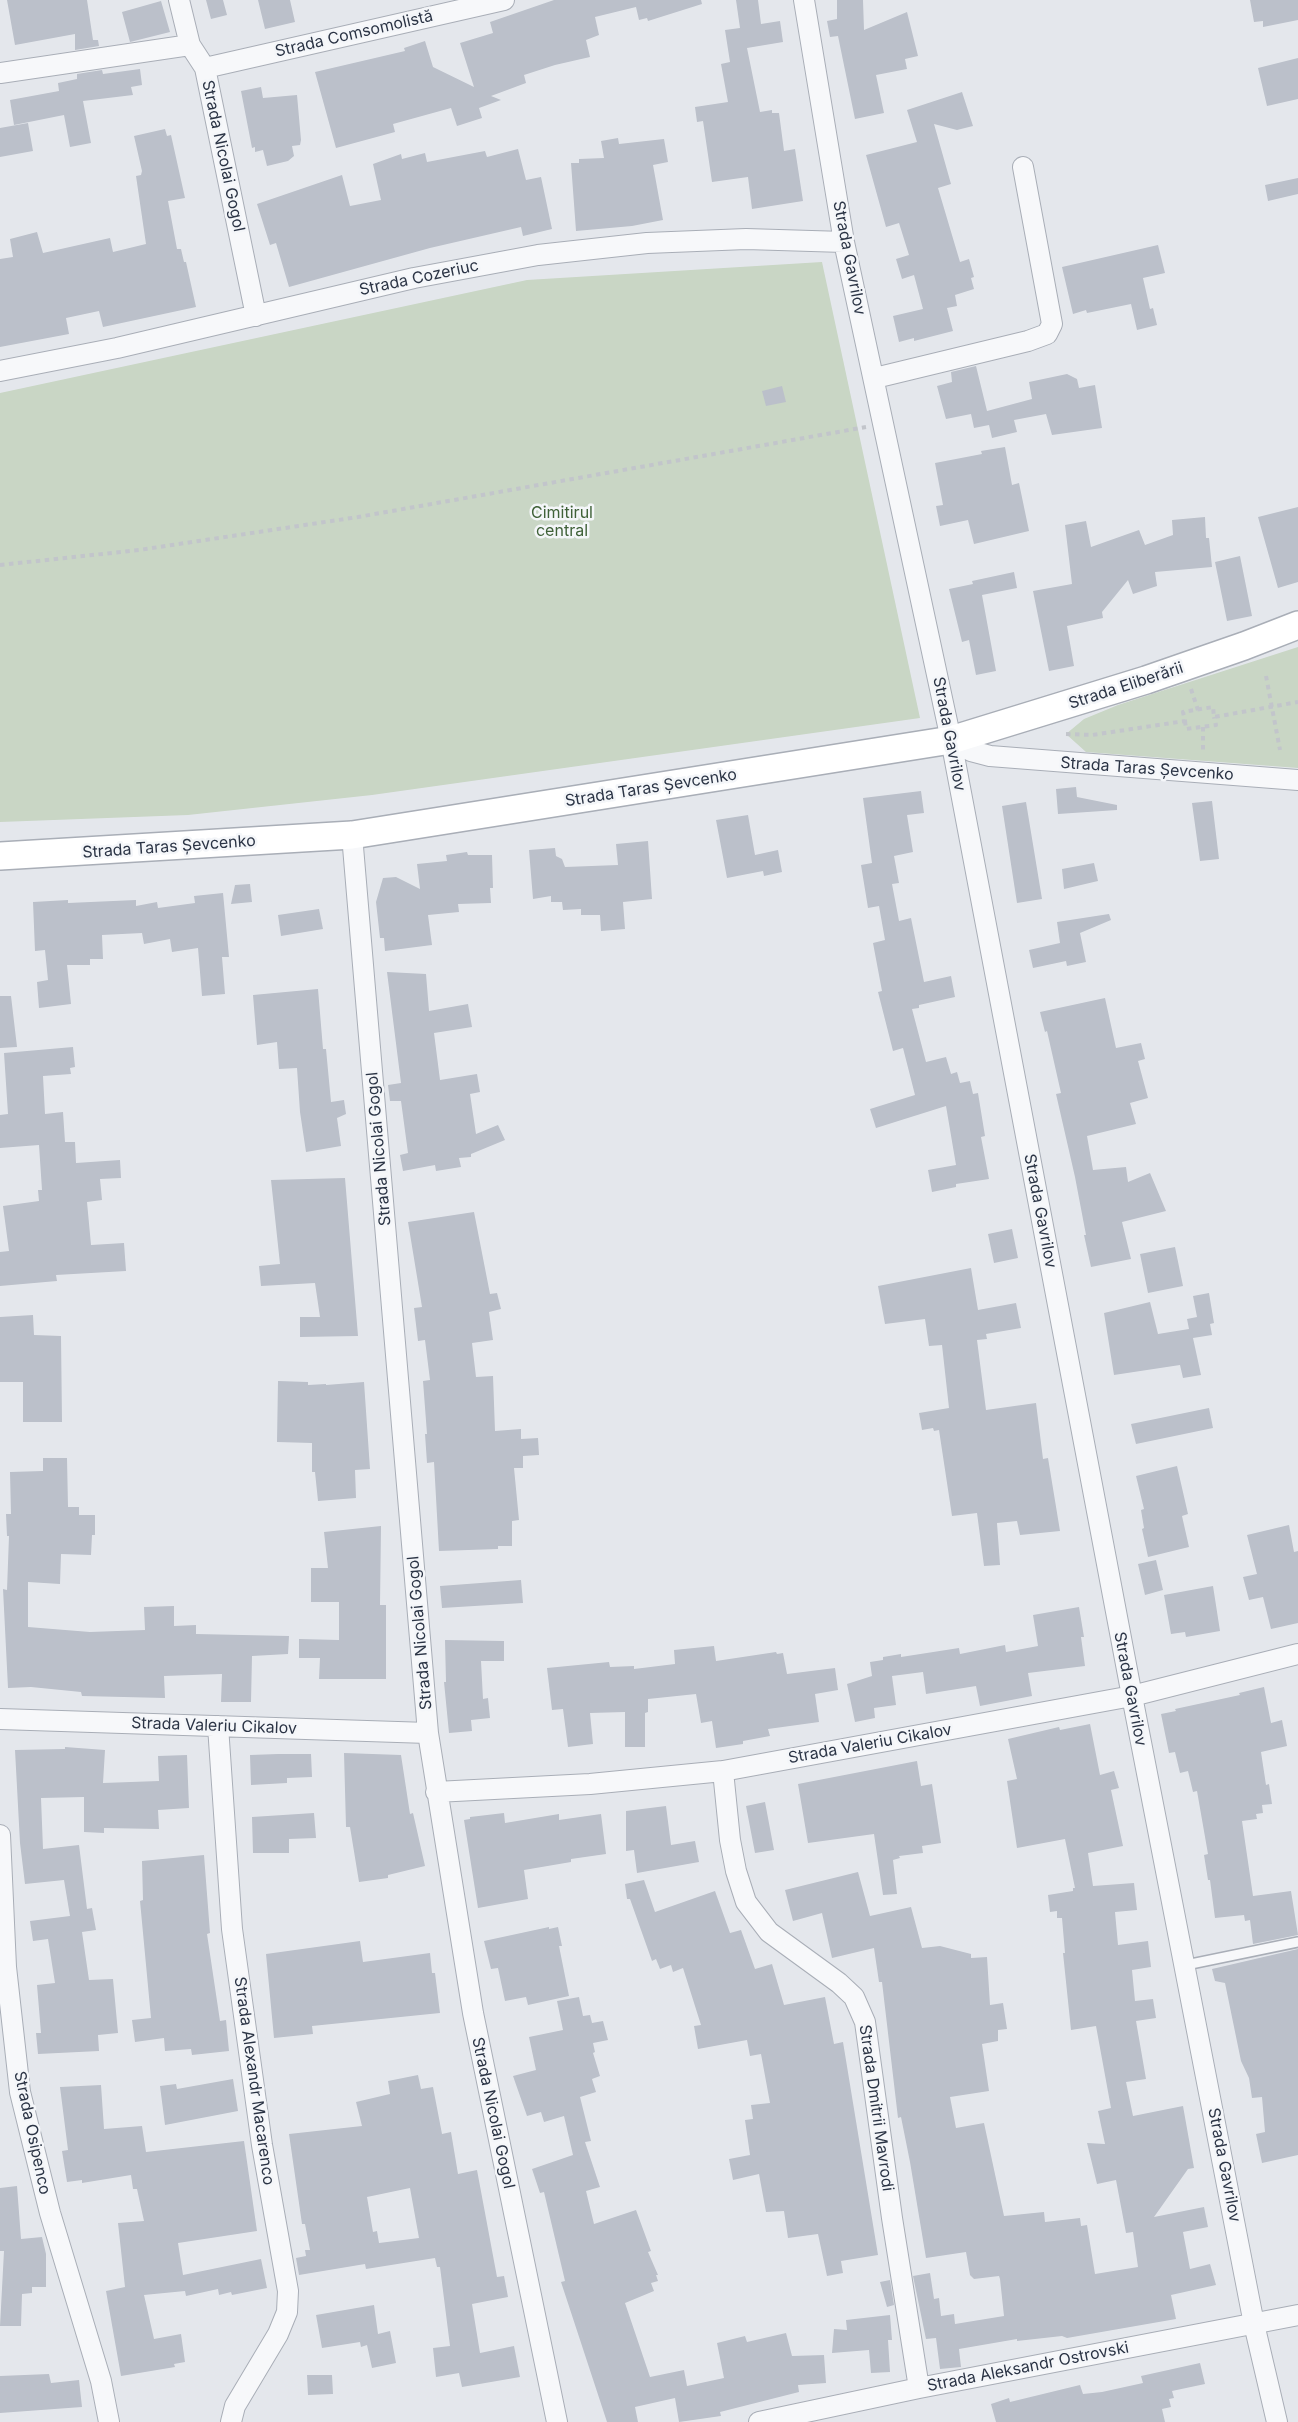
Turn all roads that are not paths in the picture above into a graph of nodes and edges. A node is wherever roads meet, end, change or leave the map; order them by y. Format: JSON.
{"nodes":[{"id":1,"x":179,"y":0,"type":"edge"},
{"id":2,"x":504,"y":0,"type":"edge"},
{"id":3,"x":804,"y":0,"type":"edge"},
{"id":4,"x":190,"y":45,"type":"junction"},
{"id":5,"x":204,"y":68,"type":"junction"},
{"id":6,"x":0,"y":72,"type":"edge"},
{"id":7,"x":1023,"y":167,"type":"dead end"},
{"id":8,"x":844,"y":242,"type":"junction"},
{"id":9,"x":256,"y":316,"type":"junction"},
{"id":10,"x":0,"y":371,"type":"edge"},
{"id":11,"x":874,"y":378,"type":"junction"},
{"id":12,"x":1298,"y":625,"type":"edge"},
{"id":13,"x":951,"y":740,"type":"junction"},
{"id":14,"x":1298,"y":780,"type":"edge"},
{"id":15,"x":352,"y":835,"type":"junction"},
{"id":16,"x":0,"y":856,"type":"edge"},
{"id":17,"x":1298,"y":1654,"type":"edge"},
{"id":18,"x":1131,"y":1696,"type":"junction"},
{"id":19,"x":0,"y":1719,"type":"edge"},
{"id":20,"x":218,"y":1726,"type":"junction"},
{"id":21,"x":428,"y":1733,"type":"junction"},
{"id":22,"x":723,"y":1772,"type":"junction"},
{"id":23,"x":436,"y":1792,"type":"junction"},
{"id":24,"x":0,"y":1835,"type":"edge"},
{"id":25,"x":1298,"y":1941,"type":"edge"},
{"id":26,"x":1186,"y":1965,"type":"junction"},
{"id":27,"x":1298,"y":2315,"type":"edge"},
{"id":28,"x":1254,"y":2324,"type":"junction"},
{"id":29,"x":919,"y":2388,"type":"junction"},
{"id":30,"x":109,"y":2422,"type":"edge"},
{"id":31,"x":231,"y":2422,"type":"edge"},
{"id":32,"x":557,"y":2422,"type":"edge"},
{"id":33,"x":759,"y":2422,"type":"edge"},
{"id":34,"x":1277,"y":2422,"type":"edge"}],
"edges":[{"from":1,"to":4,"type":"street","name":"Strada Nicolai Gogol"},
{"from":2,"to":5,"type":"street","name":"Strada Comsomolistă"},
{"from":3,"to":8,"type":"street","name":"Strada Gavrilov"},
{"from":4,"to":5,"type":"street","name":"Strada Nicolai Gogol"},
{"from":4,"to":6,"type":"street"},
{"from":5,"to":9,"type":"street","name":"Strada Nicolai Gogol"},
{"from":7,"to":11,"type":"street"},
{"from":8,"to":9,"type":"street","name":"Strada Cozeriuc"},
{"from":8,"to":11,"type":"street","name":"Strada Gavrilov"},
{"from":9,"to":10,"type":"street","name":"Strada Cozeriuc"},
{"from":11,"to":13,"type":"street","name":"Strada Gavrilov"},
{"from":12,"to":13,"type":"main road","name":"Strada Eliberării"},
{"from":13,"to":14,"type":"street","name":"Strada Taras Șevcenko"},
{"from":13,"to":15,"type":"main road","name":"Strada Taras Șevcenko"},
{"from":13,"to":18,"type":"street","name":"Strada Gavrilov"},
{"from":15,"to":16,"type":"main road","name":"Strada Taras Șevcenko"},
{"from":15,"to":21,"type":"street","name":"Strada Nicolai Gogol"},
{"from":17,"to":18,"type":"street","name":"Strada Valeriu Cikalov"},
{"from":18,"to":22,"type":"street","name":"Strada Valeriu Cikalov"},
{"from":18,"to":26,"type":"street","name":"Strada Gavrilov"},
{"from":19,"to":20,"type":"street","name":"Strada Valeriu Cikalov"},
{"from":20,"to":21,"type":"street","name":"Strada Valeriu Cikalov"},
{"from":20,"to":31,"type":"street","name":"Strada Alexandr Macarenco"},
{"from":21,"to":23,"type":"street","name":"Strada Nicolai Gogol"},
{"from":22,"to":23,"type":"street","name":"Strada Valeriu Cikalov"},
{"from":22,"to":29,"type":"street","name":"Strada Dmitrii Mavrodi"},
{"from":23,"to":32,"type":"street","name":"Strada Nicolai Gogol"},
{"from":24,"to":30,"type":"street","name":"Strada Osipenco"},
{"from":25,"to":26,"type":"lane"},
{"from":26,"to":28,"type":"street","name":"Strada Gavrilov"},
{"from":27,"to":28,"type":"street","name":"Strada Aleksandr Ostrovski"},
{"from":28,"to":29,"type":"street","name":"Strada Aleksandr Ostrovski"},
{"from":28,"to":34,"type":"street","name":"Strada Gavrilov"},
{"from":29,"to":33,"type":"street","name":"Strada Aleksandr Ostrovski"}]}
